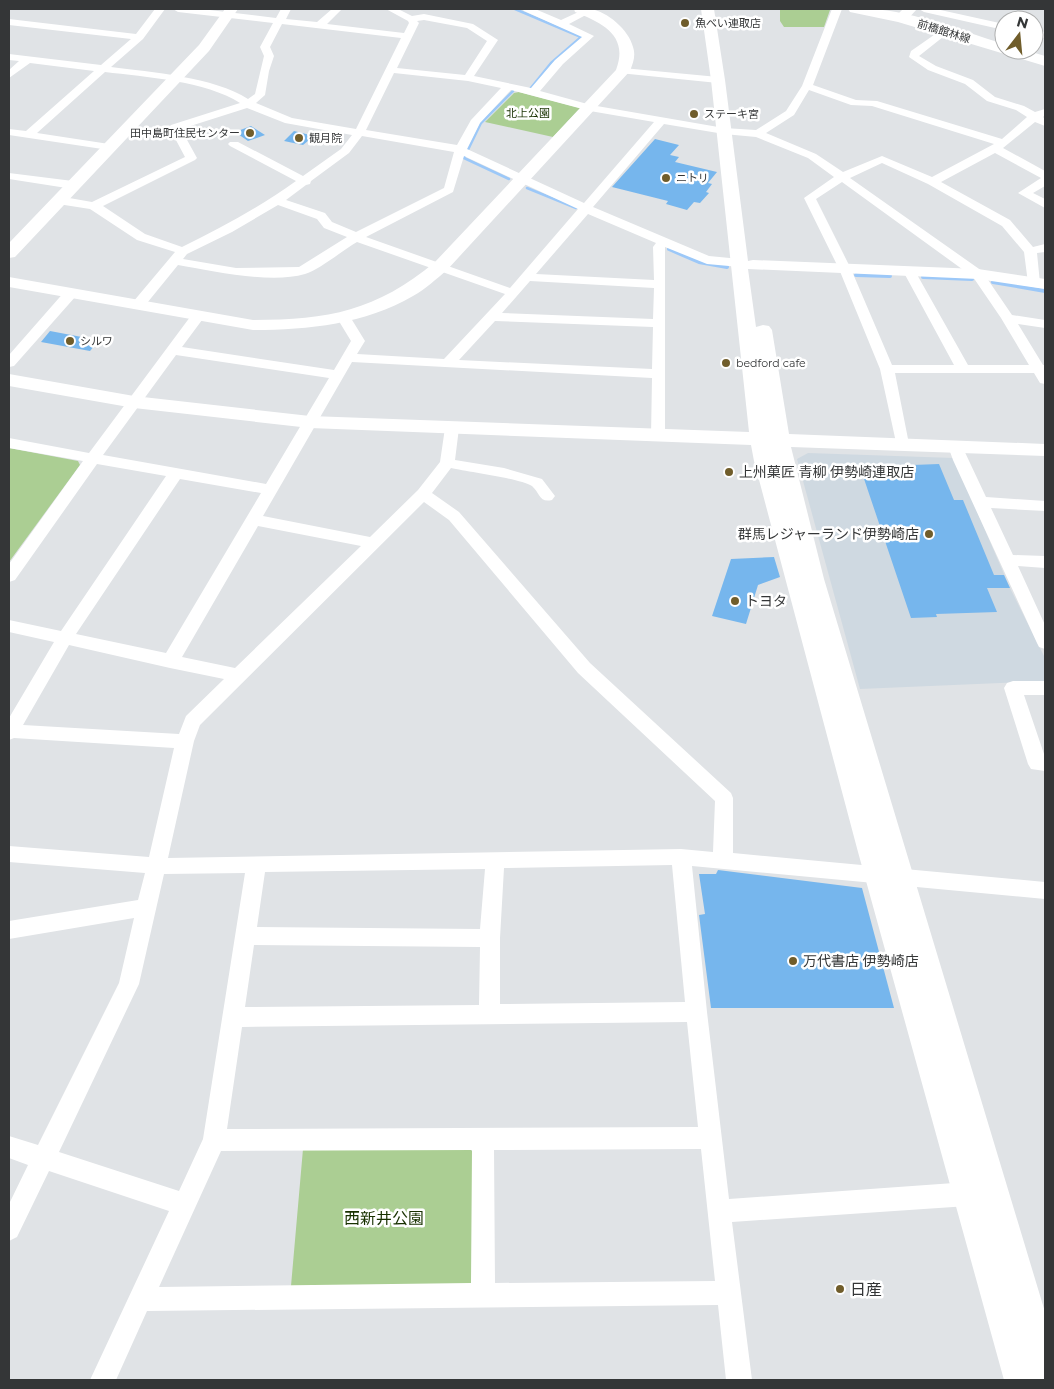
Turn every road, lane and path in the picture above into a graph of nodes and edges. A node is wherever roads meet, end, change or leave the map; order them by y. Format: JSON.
{"nodes":[{"id":1,"x":160,"y":9,"type":"edge"},
{"id":2,"x":178,"y":9,"type":"edge"},
{"id":3,"x":286,"y":9,"type":"edge"},
{"id":4,"x":337,"y":9,"type":"edge"},
{"id":5,"x":391,"y":9,"type":"edge"},
{"id":6,"x":527,"y":9,"type":"edge"},
{"id":7,"x":707,"y":9,"type":"edge"},
{"id":8,"x":719,"y":9,"type":"edge"},
{"id":9,"x":837,"y":9,"type":"edge"},
{"id":10,"x":855,"y":9,"type":"edge"},
{"id":11,"x":924,"y":9,"type":"edge"},
{"id":12,"x":979,"y":9,"type":"edge"},
{"id":13,"x":586,"y":10,"type":"edge"},
{"id":14,"x":230,"y":12,"type":"edge"},
{"id":15,"x":906,"y":14,"type":"edge"},
{"id":16,"x":411,"y":19,"type":"junction"},
{"id":17,"x":975,"y":20,"type":"junction"},
{"id":18,"x":9,"y":22,"type":"edge"},
{"id":19,"x":279,"y":22,"type":"junction"},
{"id":20,"x":562,"y":23,"type":"junction"},
{"id":21,"x":994,"y":24,"type":"edge"},
{"id":22,"x":318,"y":27,"type":"junction"},
{"id":23,"x":944,"y":31,"type":"junction"},
{"id":24,"x":407,"y":36,"type":"junction"},
{"id":25,"x":139,"y":37,"type":"junction"},
{"id":26,"x":994,"y":46,"type":"edge"},
{"id":27,"x":9,"y":57,"type":"edge"},
{"id":28,"x":28,"y":59,"type":"junction"},
{"id":29,"x":104,"y":68,"type":"junction"},
{"id":30,"x":391,"y":70,"type":"junction"},
{"id":31,"x":623,"y":71,"type":"junction"},
{"id":32,"x":9,"y":75,"type":"edge"},
{"id":33,"x":176,"y":78,"type":"junction"},
{"id":34,"x":468,"y":78,"type":"junction"},
{"id":35,"x":718,"y":80,"type":"junction"},
{"id":36,"x":807,"y":86,"type":"junction"},
{"id":37,"x":508,"y":87,"type":"junction"},
{"id":38,"x":533,"y":92,"type":"junction"},
{"id":39,"x":248,"y":104,"type":"junction"},
{"id":40,"x":590,"y":108,"type":"junction"},
{"id":41,"x":1042,"y":117,"type":"edge"},
{"id":42,"x":662,"y":120,"type":"junction"},
{"id":43,"x":9,"y":132,"type":"edge"},
{"id":44,"x":739,"y":132,"type":"junction"},
{"id":45,"x":359,"y":133,"type":"junction"},
{"id":46,"x":28,"y":135,"type":"junction"},
{"id":47,"x":234,"y":144,"type":"dead end"},
{"id":48,"x":1000,"y":146,"type":"junction"},
{"id":49,"x":109,"y":147,"type":"junction"},
{"id":50,"x":460,"y":151,"type":"junction"},
{"id":51,"x":9,"y":176,"type":"edge"},
{"id":52,"x":1045,"y":176,"type":"edge"},
{"id":53,"x":842,"y":177,"type":"junction"},
{"id":54,"x":522,"y":179,"type":"junction"},
{"id":55,"x":1045,"y":181,"type":"edge"},
{"id":56,"x":306,"y":182,"type":"junction"},
{"id":57,"x":932,"y":182,"type":"junction"},
{"id":58,"x":73,"y":185,"type":"junction"},
{"id":59,"x":58,"y":200,"type":"junction"},
{"id":60,"x":277,"y":201,"type":"junction"},
{"id":61,"x":1045,"y":204,"type":"edge"},
{"id":62,"x":94,"y":206,"type":"junction"},
{"id":63,"x":585,"y":208,"type":"junction"},
{"id":64,"x":356,"y":237,"type":"junction"},
{"id":65,"x":664,"y":241,"type":"junction"},
{"id":66,"x":1045,"y":248,"type":"edge"},
{"id":67,"x":1030,"y":251,"type":"junction"},
{"id":68,"x":9,"y":252,"type":"edge"},
{"id":69,"x":179,"y":256,"type":"junction"},
{"id":70,"x":746,"y":264,"type":"junction"},
{"id":71,"x":441,"y":266,"type":"junction"},
{"id":72,"x":845,"y":269,"type":"junction"},
{"id":73,"x":909,"y":271,"type":"junction"},
{"id":74,"x":978,"y":274,"type":"junction"},
{"id":75,"x":526,"y":277,"type":"junction"},
{"id":76,"x":9,"y":282,"type":"edge"},
{"id":77,"x":660,"y":284,"type":"junction"},
{"id":78,"x":1040,"y":284,"type":"edge"},
{"id":79,"x":71,"y":293,"type":"junction"},
{"id":80,"x":513,"y":293,"type":"junction"},
{"id":81,"x":138,"y":305,"type":"junction"},
{"id":82,"x":198,"y":316,"type":"junction"},
{"id":83,"x":492,"y":317,"type":"junction"},
{"id":84,"x":344,"y":318,"type":"junction"},
{"id":85,"x":1008,"y":318,"type":"junction"},
{"id":86,"x":660,"y":323,"type":"junction"},
{"id":87,"x":1045,"y":324,"type":"edge"},
{"id":88,"x":172,"y":350,"type":"junction"},
{"id":89,"x":348,"y":358,"type":"junction"},
{"id":90,"x":9,"y":363,"type":"edge"},
{"id":91,"x":447,"y":364,"type":"junction"},
{"id":92,"x":963,"y":368,"type":"junction"},
{"id":93,"x":887,"y":369,"type":"junction"},
{"id":94,"x":1043,"y":372,"type":"edge"},
{"id":95,"x":659,"y":374,"type":"junction"},
{"id":96,"x":336,"y":375,"type":"junction"},
{"id":97,"x":9,"y":380,"type":"edge"},
{"id":98,"x":134,"y":402,"type":"junction"},
{"id":99,"x":310,"y":422,"type":"junction"},
{"id":100,"x":452,"y":428,"type":"junction"},
{"id":101,"x":658,"y":436,"type":"junction"},
{"id":102,"x":770,"y":439,"type":"junction"},
{"id":103,"x":9,"y":443,"type":"edge"},
{"id":104,"x":902,"y":444,"type":"junction"},
{"id":105,"x":956,"y":446,"type":"junction"},
{"id":106,"x":1045,"y":450,"type":"edge"},
{"id":107,"x":92,"y":458,"type":"junction"},
{"id":108,"x":447,"y":463,"type":"junction"},
{"id":109,"x":176,"y":473,"type":"junction"},
{"id":110,"x":270,"y":490,"type":"junction"},
{"id":111,"x":423,"y":494,"type":"junction"},
{"id":112,"x":547,"y":496,"type":"dead end"},
{"id":113,"x":981,"y":502,"type":"junction"},
{"id":114,"x":1045,"y":506,"type":"edge"},
{"id":115,"x":254,"y":520,"type":"junction"},
{"id":116,"x":374,"y":543,"type":"junction"},
{"id":117,"x":1008,"y":560,"type":"junction"},
{"id":118,"x":1045,"y":562,"type":"edge"},
{"id":119,"x":9,"y":576,"type":"edge"},
{"id":120,"x":1040,"y":620,"type":"edge"},
{"id":121,"x":9,"y":626,"type":"edge"},
{"id":122,"x":65,"y":638,"type":"junction"},
{"id":123,"x":1045,"y":643,"type":"edge"},
{"id":124,"x":170,"y":662,"type":"junction"},
{"id":125,"x":238,"y":675,"type":"junction"},
{"id":126,"x":1045,"y":688,"type":"edge"},
{"id":127,"x":9,"y":732,"type":"edge"},
{"id":128,"x":185,"y":741,"type":"junction"},
{"id":129,"x":1045,"y":764,"type":"edge"},
{"id":130,"x":9,"y":854,"type":"edge"},
{"id":131,"x":681,"y":857,"type":"junction"},
{"id":132,"x":723,"y":860,"type":"junction"},
{"id":133,"x":495,"y":861,"type":"junction"},
{"id":134,"x":256,"y":865,"type":"junction"},
{"id":135,"x":157,"y":866,"type":"junction"},
{"id":136,"x":889,"y":876,"type":"junction"},
{"id":137,"x":1045,"y":890,"type":"edge"},
{"id":138,"x":145,"y":908,"type":"junction"},
{"id":139,"x":9,"y":930,"type":"edge"},
{"id":140,"x":244,"y":936,"type":"junction"},
{"id":141,"x":490,"y":938,"type":"junction"},
{"id":142,"x":696,"y":1012,"type":"junction"},
{"id":143,"x":489,"y":1015,"type":"junction"},
{"id":144,"x":232,"y":1017,"type":"junction"},
{"id":145,"x":711,"y":1138,"type":"junction"},
{"id":146,"x":214,"y":1140,"type":"junction"},
{"id":147,"x":483,"y":1140,"type":"junction"},
{"id":148,"x":9,"y":1146,"type":"edge"},
{"id":149,"x":43,"y":1158,"type":"junction"},
{"id":150,"x":968,"y":1194,"type":"junction"},
{"id":151,"x":184,"y":1204,"type":"junction"},
{"id":152,"x":720,"y":1211,"type":"junction"},
{"id":153,"x":9,"y":1229,"type":"edge"},
{"id":154,"x":729,"y":1293,"type":"junction"},
{"id":155,"x":483,"y":1297,"type":"junction"},
{"id":156,"x":141,"y":1298,"type":"junction"},
{"id":157,"x":1045,"y":1368,"type":"edge"},
{"id":158,"x":103,"y":1380,"type":"edge"},
{"id":159,"x":739,"y":1380,"type":"edge"},
{"id":160,"x":1021,"y":1380,"type":"edge"}],
"edges":[{"from":1,"to":25,"type":"street"},
{"from":2,"to":14,"type":"street"},
{"from":3,"to":19,"type":"street"},
{"from":4,"to":22,"type":"street"},
{"from":5,"to":16,"type":"street"},
{"from":6,"to":20,"type":"street"},
{"from":7,"to":35,"type":"street"},
{"from":8,"to":44,"type":"street"},
{"from":9,"to":36,"type":"street"},
{"from":10,"to":15,"type":"main road","name":"前橋館林線"},
{"from":11,"to":17,"type":"street"},
{"from":12,"to":17,"type":"street"},
{"from":13,"to":20,"type":"street"},
{"from":13,"to":31,"type":"street"},
{"from":14,"to":19,"type":"street"},
{"from":14,"to":33,"type":"street"},
{"from":15,"to":23,"type":"main road","name":"前橋館林線"},
{"from":16,"to":24,"type":"street"},
{"from":16,"to":34,"type":"street"},
{"from":17,"to":21,"type":"street"},
{"from":18,"to":25,"type":"street"},
{"from":19,"to":22,"type":"street"},
{"from":19,"to":39,"type":"street"},
{"from":20,"to":38,"type":"street"},
{"from":22,"to":24,"type":"street"},
{"from":23,"to":26,"type":"main road","name":"前橋館林線"},
{"from":23,"to":41,"type":"street"},
{"from":24,"to":30,"type":"street"},
{"from":25,"to":29,"type":"street"},
{"from":27,"to":28,"type":"street"},
{"from":28,"to":29,"type":"street"},
{"from":28,"to":32,"type":"street"},
{"from":29,"to":33,"type":"street"},
{"from":29,"to":46,"type":"street"},
{"from":30,"to":34,"type":"street"},
{"from":30,"to":45,"type":"street"},
{"from":31,"to":35,"type":"street"},
{"from":31,"to":40,"type":"street"},
{"from":33,"to":39,"type":"street"},
{"from":33,"to":49,"type":"street"},
{"from":34,"to":37,"type":"street"},
{"from":35,"to":44,"type":"street"},
{"from":36,"to":44,"type":"street"},
{"from":36,"to":48,"type":"street"},
{"from":37,"to":38,"type":"street"},
{"from":37,"to":50,"type":"street"},
{"from":38,"to":40,"type":"street"},
{"from":39,"to":45,"type":"street"},
{"from":39,"to":62,"type":"street"},
{"from":40,"to":42,"type":"street"},
{"from":40,"to":54,"type":"street"},
{"from":41,"to":48,"type":"street"},
{"from":42,"to":44,"type":"street"},
{"from":42,"to":63,"type":"street"},
{"from":43,"to":46,"type":"street"},
{"from":44,"to":53,"type":"street"},
{"from":44,"to":70,"type":"street"},
{"from":45,"to":50,"type":"street"},
{"from":45,"to":56,"type":"street"},
{"from":46,"to":49,"type":"street"},
{"from":47,"to":56,"type":"street"},
{"from":48,"to":52,"type":"street"},
{"from":48,"to":57,"type":"street"},
{"from":49,"to":58,"type":"street"},
{"from":50,"to":54,"type":"street"},
{"from":50,"to":64,"type":"street"},
{"from":51,"to":58,"type":"street"},
{"from":53,"to":57,"type":"street"},
{"from":53,"to":72,"type":"street"},
{"from":53,"to":74,"type":"street"},
{"from":54,"to":63,"type":"street"},
{"from":54,"to":71,"type":"street"},
{"from":55,"to":61,"type":"street"},
{"from":56,"to":60,"type":"street"},
{"from":57,"to":67,"type":"street"},
{"from":58,"to":59,"type":"street"},
{"from":59,"to":62,"type":"street"},
{"from":59,"to":68,"type":"street"},
{"from":60,"to":64,"type":"street"},
{"from":60,"to":69,"type":"street"},
{"from":62,"to":69,"type":"street"},
{"from":63,"to":65,"type":"street"},
{"from":63,"to":75,"type":"street"},
{"from":64,"to":69,"type":"street"},
{"from":64,"to":71,"type":"street"},
{"from":65,"to":70,"type":"street"},
{"from":65,"to":77,"type":"street"},
{"from":66,"to":67,"type":"street"},
{"from":67,"to":78,"type":"street"},
{"from":69,"to":81,"type":"street"},
{"from":70,"to":72,"type":"street"},
{"from":70,"to":102,"type":"street"},
{"from":71,"to":80,"type":"street"},
{"from":71,"to":84,"type":"street"},
{"from":72,"to":73,"type":"street"},
{"from":72,"to":93,"type":"street"},
{"from":73,"to":74,"type":"street"},
{"from":73,"to":92,"type":"street"},
{"from":74,"to":78,"type":"street"},
{"from":74,"to":85,"type":"street"},
{"from":75,"to":77,"type":"street"},
{"from":75,"to":80,"type":"street"},
{"from":76,"to":79,"type":"street"},
{"from":77,"to":86,"type":"street"},
{"from":79,"to":81,"type":"street"},
{"from":79,"to":90,"type":"street"},
{"from":80,"to":83,"type":"street"},
{"from":81,"to":82,"type":"street"},
{"from":82,"to":84,"type":"street"},
{"from":82,"to":88,"type":"street"},
{"from":83,"to":86,"type":"street"},
{"from":83,"to":91,"type":"street"},
{"from":84,"to":89,"type":"street"},
{"from":85,"to":87,"type":"street"},
{"from":85,"to":94,"type":"street"},
{"from":86,"to":95,"type":"street"},
{"from":88,"to":96,"type":"street"},
{"from":88,"to":98,"type":"street"},
{"from":89,"to":91,"type":"street"},
{"from":89,"to":96,"type":"street"},
{"from":91,"to":95,"type":"street"},
{"from":92,"to":93,"type":"street"},
{"from":92,"to":94,"type":"street"},
{"from":93,"to":104,"type":"street"},
{"from":95,"to":101,"type":"street"},
{"from":96,"to":99,"type":"street"},
{"from":97,"to":98,"type":"street"},
{"from":98,"to":99,"type":"street"},
{"from":98,"to":107,"type":"street"},
{"from":99,"to":100,"type":"street"},
{"from":99,"to":110,"type":"street"},
{"from":100,"to":101,"type":"street"},
{"from":100,"to":108,"type":"street"},
{"from":101,"to":102,"type":"street"},
{"from":102,"to":104,"type":"street"},
{"from":102,"to":136,"type":"street"},
{"from":103,"to":107,"type":"street"},
{"from":104,"to":105,"type":"street"},
{"from":105,"to":106,"type":"street"},
{"from":105,"to":113,"type":"street"},
{"from":107,"to":109,"type":"street"},
{"from":107,"to":119,"type":"street"},
{"from":108,"to":111,"type":"street"},
{"from":108,"to":112,"type":"street"},
{"from":109,"to":110,"type":"street"},
{"from":109,"to":122,"type":"street"},
{"from":110,"to":115,"type":"street"},
{"from":111,"to":116,"type":"street"},
{"from":111,"to":132,"type":"street"},
{"from":113,"to":114,"type":"street"},
{"from":113,"to":117,"type":"street"},
{"from":115,"to":116,"type":"street"},
{"from":115,"to":124,"type":"street"},
{"from":116,"to":125,"type":"street"},
{"from":117,"to":118,"type":"street"},
{"from":117,"to":120,"type":"street"},
{"from":120,"to":123,"type":"street"},
{"from":121,"to":122,"type":"street"},
{"from":122,"to":124,"type":"street"},
{"from":122,"to":127,"type":"street"},
{"from":124,"to":125,"type":"street"},
{"from":125,"to":128,"type":"street"},
{"from":126,"to":129,"type":"street"},
{"from":127,"to":128,"type":"street"},
{"from":128,"to":135,"type":"street"},
{"from":130,"to":135,"type":"street"},
{"from":131,"to":132,"type":"street"},
{"from":131,"to":133,"type":"street"},
{"from":131,"to":142,"type":"street"},
{"from":132,"to":136,"type":"street"},
{"from":133,"to":134,"type":"street"},
{"from":133,"to":141,"type":"street"},
{"from":134,"to":135,"type":"street"},
{"from":134,"to":140,"type":"street"},
{"from":135,"to":138,"type":"street"},
{"from":136,"to":137,"type":"street"},
{"from":136,"to":150,"type":"street"},
{"from":136,"to":157,"type":"street"},
{"from":138,"to":139,"type":"street"},
{"from":138,"to":149,"type":"street"},
{"from":140,"to":141,"type":"street"},
{"from":140,"to":144,"type":"street"},
{"from":141,"to":143,"type":"street"},
{"from":142,"to":143,"type":"street"},
{"from":142,"to":145,"type":"street"},
{"from":143,"to":144,"type":"street"},
{"from":144,"to":146,"type":"street"},
{"from":145,"to":147,"type":"street"},
{"from":145,"to":152,"type":"street"},
{"from":146,"to":147,"type":"street"},
{"from":146,"to":151,"type":"street"},
{"from":147,"to":155,"type":"street"},
{"from":148,"to":149,"type":"street"},
{"from":149,"to":151,"type":"street"},
{"from":149,"to":153,"type":"street"},
{"from":150,"to":152,"type":"street"},
{"from":150,"to":160,"type":"street"},
{"from":151,"to":156,"type":"street"},
{"from":152,"to":154,"type":"street"},
{"from":154,"to":155,"type":"street"},
{"from":154,"to":159,"type":"street"},
{"from":155,"to":156,"type":"street"},
{"from":156,"to":158,"type":"street"}]}
